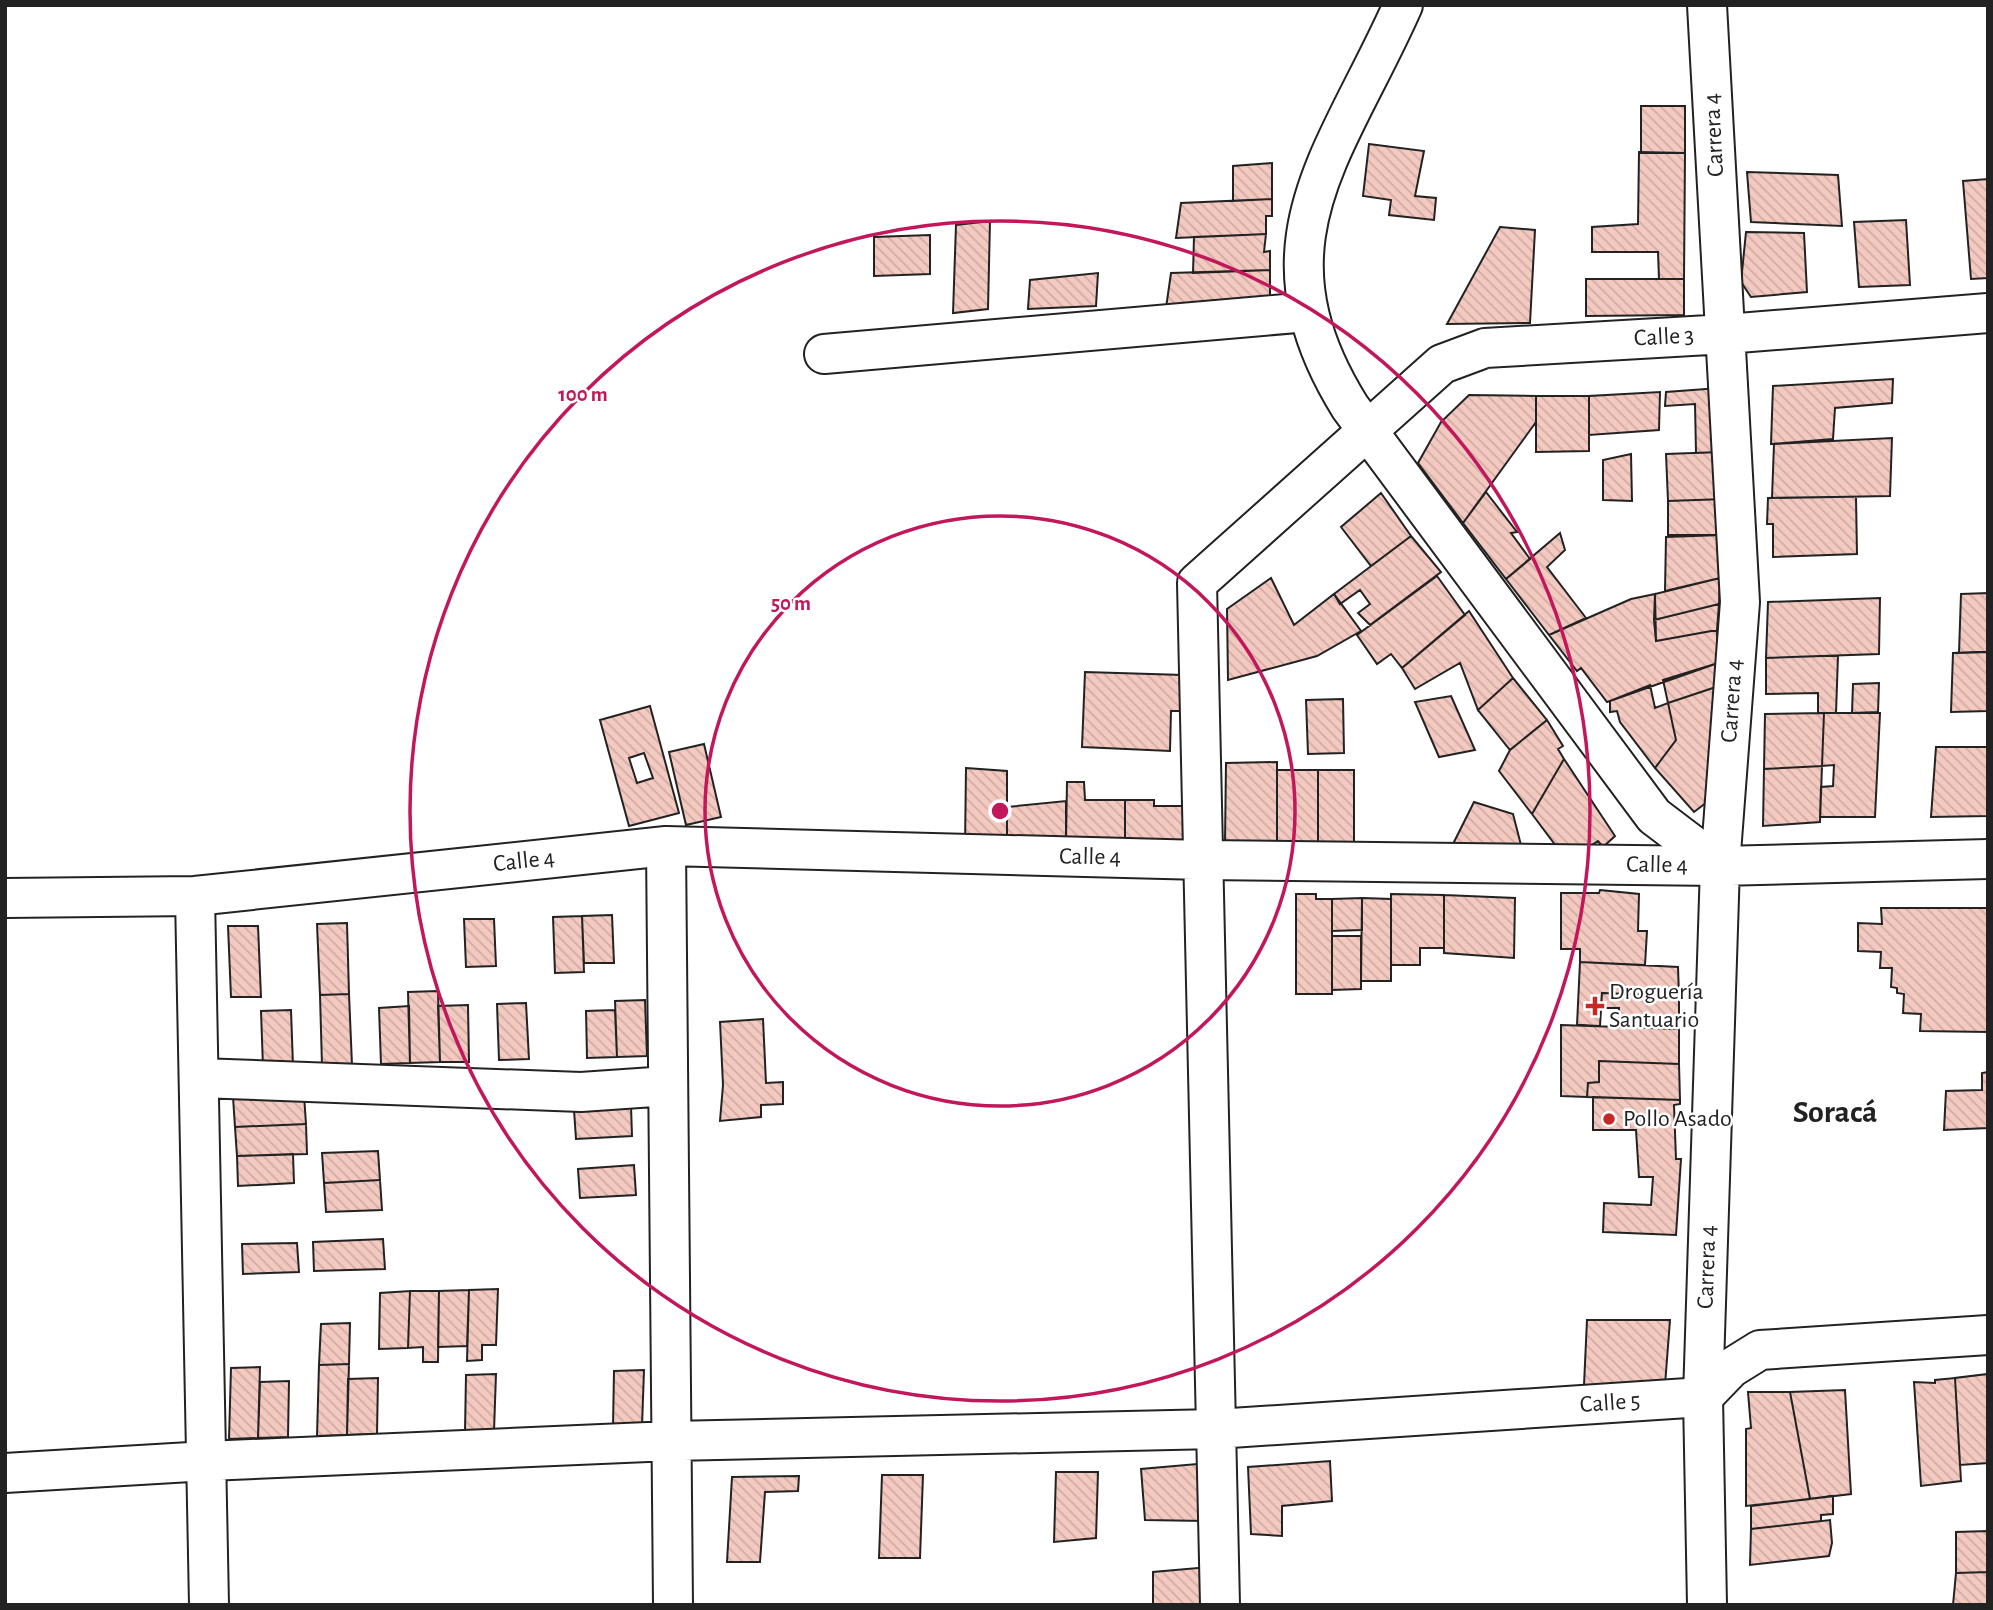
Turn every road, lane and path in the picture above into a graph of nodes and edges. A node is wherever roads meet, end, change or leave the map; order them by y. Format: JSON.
{"nodes":[{"id":1,"x":1403,"y":5,"type":"edge"},
{"id":2,"x":1707,"y":5,"type":"edge"},
{"id":3,"x":1308,"y":312,"type":"junction"},
{"id":4,"x":1988,"y":313,"type":"edge"},
{"id":5,"x":1726,"y":334,"type":"junction"},
{"id":6,"x":824,"y":354,"type":"dead end"},
{"id":7,"x":1369,"y":430,"type":"junction"},
{"id":8,"x":666,"y":846,"type":"junction"},
{"id":9,"x":1988,"y":859,"type":"edge"},
{"id":10,"x":1203,"y":860,"type":"junction"},
{"id":11,"x":1720,"y":866,"type":"junction"},
{"id":12,"x":195,"y":896,"type":"junction"},
{"id":13,"x":5,"y":898,"type":"edge"},
{"id":14,"x":199,"y":1077,"type":"junction"},
{"id":15,"x":668,"y":1086,"type":"junction"},
{"id":16,"x":1988,"y":1335,"type":"edge"},
{"id":17,"x":1703,"y":1396,"type":"junction"},
{"id":18,"x":1216,"y":1429,"type":"junction"},
{"id":19,"x":671,"y":1441,"type":"junction"},
{"id":20,"x":207,"y":1461,"type":"junction"},
{"id":21,"x":5,"y":1474,"type":"edge"},
{"id":22,"x":209,"y":1605,"type":"edge"},
{"id":23,"x":673,"y":1605,"type":"edge"},
{"id":24,"x":1220,"y":1605,"type":"edge"},
{"id":25,"x":1707,"y":1605,"type":"edge"}],
"edges":[{"from":1,"to":3,"type":"street"},
{"from":2,"to":5,"type":"street","name":"Carrera 4"},
{"from":3,"to":6,"type":"street"},
{"from":3,"to":7,"type":"street"},
{"from":4,"to":5,"type":"street","name":"Calle 3"},
{"from":5,"to":7,"type":"street","name":"Calle 3"},
{"from":5,"to":11,"type":"street","name":"Carrera 4"},
{"from":7,"to":10,"type":"street","name":"Calle 3"},
{"from":7,"to":11,"type":"street"},
{"from":8,"to":10,"type":"street","name":"Calle 4"},
{"from":8,"to":12,"type":"street","name":"Calle 4"},
{"from":8,"to":15,"type":"street"},
{"from":9,"to":11,"type":"street","name":"Calle 4"},
{"from":10,"to":11,"type":"street","name":"Calle 4"},
{"from":10,"to":18,"type":"street","name":"Calle 3"},
{"from":11,"to":17,"type":"street","name":"Carrera 4"},
{"from":12,"to":13,"type":"street","name":"Calle 4"},
{"from":12,"to":14,"type":"street"},
{"from":14,"to":15,"type":"street"},
{"from":14,"to":20,"type":"street"},
{"from":15,"to":19,"type":"street"},
{"from":16,"to":17,"type":"street"},
{"from":17,"to":18,"type":"street","name":"Calle 5"},
{"from":17,"to":25,"type":"street","name":"Carrera 4"},
{"from":18,"to":19,"type":"street","name":"Calle 5"},
{"from":18,"to":24,"type":"street","name":"Calle 3"},
{"from":19,"to":20,"type":"street","name":"Calle 5"},
{"from":19,"to":23,"type":"street"},
{"from":20,"to":21,"type":"street","name":"Calle 5"},
{"from":20,"to":22,"type":"street"}]}
